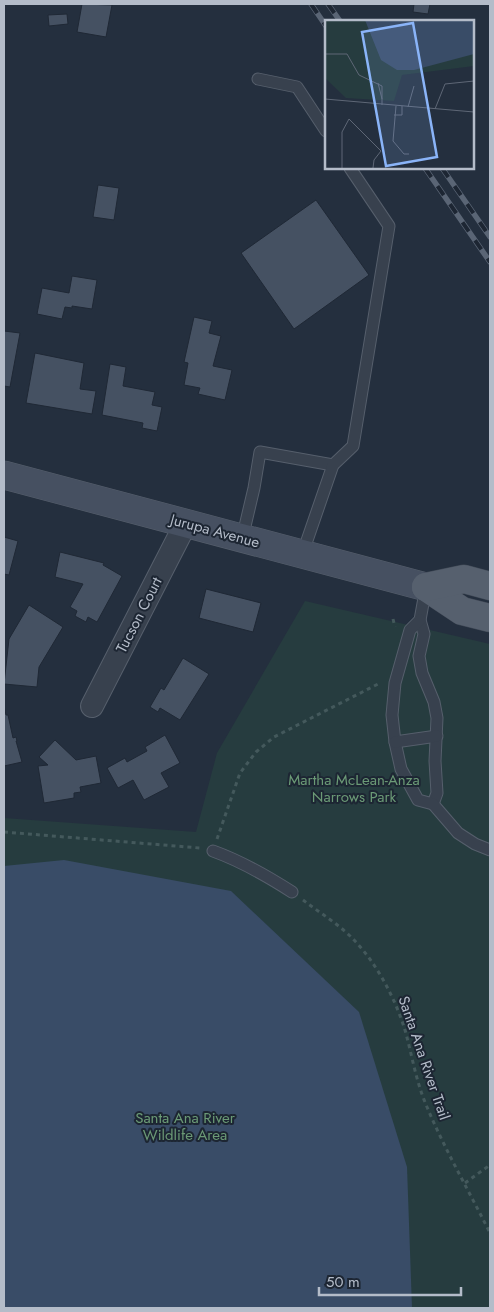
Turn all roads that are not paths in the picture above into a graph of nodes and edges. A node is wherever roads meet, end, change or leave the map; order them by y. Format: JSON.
{"nodes":[{"id":1,"x":258,"y":79,"type":"dead end"},
{"id":2,"x":325,"y":129,"type":"edge"},
{"id":3,"x":351,"y":169,"type":"edge"},
{"id":4,"x":333,"y":465,"type":"junction"},
{"id":5,"x":4,"y":476,"type":"edge"},
{"id":6,"x":186,"y":523,"type":"junction"},
{"id":7,"x":242,"y":539,"type":"junction"},
{"id":8,"x":302,"y":554,"type":"junction"},
{"id":9,"x":490,"y":586,"type":"edge"},
{"id":10,"x":426,"y":587,"type":"junction"},
{"id":11,"x":490,"y":618,"type":"edge"},
{"id":12,"x":420,"y":620,"type":"junction"},
{"id":13,"x":92,"y":706,"type":"dead end"},
{"id":14,"x":437,"y":736,"type":"junction"},
{"id":15,"x":395,"y":742,"type":"junction"},
{"id":16,"x":432,"y":804,"type":"junction"},
{"id":17,"x":490,"y":850,"type":"edge"},
{"id":18,"x":213,"y":851,"type":"road end"},
{"id":19,"x":292,"y":892,"type":"road end"}],
"edges":[{"from":1,"to":2,"type":"lane"},
{"from":3,"to":4,"type":"lane"},
{"from":4,"to":7,"type":"lane"},
{"from":4,"to":8,"type":"lane"},
{"from":5,"to":6,"type":"main road","name":"Jurupa Avenue"},
{"from":6,"to":7,"type":"main road","name":"Jurupa Avenue"},
{"from":6,"to":13,"type":"street","name":"Tucson Court"},
{"from":7,"to":8,"type":"main road","name":"Jurupa Avenue"},
{"from":8,"to":10,"type":"main road","name":"Jurupa Avenue"},
{"from":9,"to":10,"type":"main road","name":"Jurupa Avenue"},
{"from":10,"to":11,"type":"main road","name":"Jurupa Avenue"},
{"from":10,"to":12,"type":"lane"},
{"from":12,"to":14,"type":"lane"},
{"from":12,"to":15,"type":"lane"},
{"from":14,"to":15,"type":"lane"},
{"from":14,"to":16,"type":"lane"},
{"from":15,"to":16,"type":"lane"},
{"from":16,"to":17,"type":"lane"},
{"from":18,"to":19,"type":"lane"}]}
